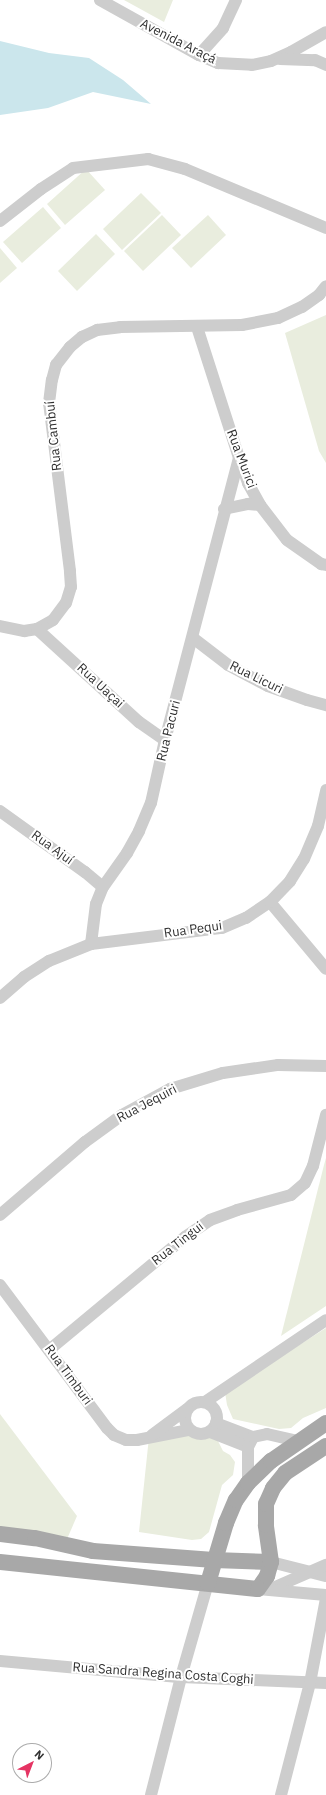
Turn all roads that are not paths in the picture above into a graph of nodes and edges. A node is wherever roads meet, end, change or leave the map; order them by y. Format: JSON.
{"nodes":[{"id":1,"x":100,"y":0,"type":"edge"},
{"id":2,"x":236,"y":0,"type":"edge"},
{"id":3,"x":326,"y":32,"type":"edge"},
{"id":4,"x":320,"y":39,"type":"edge"},
{"id":5,"x":199,"y":55,"type":"junction"},
{"id":6,"x":271,"y":60,"type":"junction"},
{"id":7,"x":320,"y":60,"type":"edge"},
{"id":8,"x":326,"y":65,"type":"edge"},
{"id":9,"x":0,"y":221,"type":"edge"},
{"id":10,"x":326,"y":228,"type":"edge"},
{"id":11,"x":326,"y":286,"type":"edge"},
{"id":12,"x":197,"y":327,"type":"junction"},
{"id":13,"x":239,"y":458,"type":"junction"},
{"id":14,"x":260,"y":505,"type":"junction"},
{"id":15,"x":224,"y":509,"type":"junction"},
{"id":16,"x":326,"y":565,"type":"edge"},
{"id":17,"x":3,"y":629,"type":"edge"},
{"id":18,"x":38,"y":629,"type":"junction"},
{"id":19,"x":194,"y":638,"type":"junction"},
{"id":20,"x":326,"y":705,"type":"edge"},
{"id":21,"x":166,"y":740,"type":"junction"},
{"id":22,"x":326,"y":790,"type":"edge"},
{"id":23,"x":0,"y":811,"type":"edge"},
{"id":24,"x":104,"y":887,"type":"junction"},
{"id":25,"x":270,"y":902,"type":"junction"},
{"id":26,"x":92,"y":944,"type":"junction"},
{"id":27,"x":326,"y":968,"type":"edge"},
{"id":28,"x":0,"y":998,"type":"edge"},
{"id":29,"x":326,"y":1066,"type":"edge"},
{"id":30,"x":326,"y":1115,"type":"edge"},
{"id":31,"x":0,"y":1215,"type":"edge"},
{"id":32,"x":0,"y":1285,"type":"edge"},
{"id":33,"x":326,"y":1320,"type":"edge"},
{"id":34,"x":49,"y":1350,"type":"junction"},
{"id":35,"x":204,"y":1402,"type":"junction"},
{"id":36,"x":187,"y":1409,"type":"junction"},
{"id":37,"x":326,"y":1423,"type":"edge"},
{"id":38,"x":213,"y":1428,"type":"junction"},
{"id":39,"x":189,"y":1430,"type":"junction"},
{"id":40,"x":149,"y":1437,"type":"junction"},
{"id":41,"x":298,"y":1441,"type":"junction"},
{"id":42,"x":250,"y":1442,"type":"junction"},
{"id":43,"x":326,"y":1446,"type":"edge"},
{"id":44,"x":248,"y":1483,"type":"junction"},
{"id":45,"x":0,"y":1534,"type":"edge"},
{"id":46,"x":214,"y":1560,"type":"junction"},
{"id":47,"x":0,"y":1562,"type":"edge"},
{"id":48,"x":271,"y":1562,"type":"junction"},
{"id":49,"x":326,"y":1565,"type":"edge"},
{"id":50,"x":308,"y":1572,"type":"junction"},
{"id":51,"x":326,"y":1576,"type":"edge"},
{"id":52,"x":208,"y":1583,"type":"junction"},
{"id":53,"x":265,"y":1589,"type":"junction"},
{"id":54,"x":326,"y":1597,"type":"edge"},
{"id":55,"x":0,"y":1661,"type":"edge"},
{"id":56,"x":181,"y":1677,"type":"junction"},
{"id":57,"x":310,"y":1683,"type":"junction"},
{"id":58,"x":326,"y":1683,"type":"edge"},
{"id":59,"x":151,"y":1795,"type":"edge"},
{"id":60,"x":281,"y":1795,"type":"edge"}],
"edges":[{"from":1,"to":5,"type":"street","name":"Avenida Araçá"},
{"from":2,"to":5,"type":"street"},
{"from":3,"to":4,"type":"street","name":"Avenida Araçá"},
{"from":4,"to":6,"type":"street","name":"Avenida Araçá"},
{"from":4,"to":7,"type":"street"},
{"from":5,"to":6,"type":"street","name":"Avenida Araçá"},
{"from":6,"to":7,"type":"street"},
{"from":7,"to":8,"type":"street"},
{"from":9,"to":10,"type":"street"},
{"from":11,"to":12,"type":"street","name":"Rua Cambuí"},
{"from":12,"to":13,"type":"street","name":"Rua Murici"},
{"from":12,"to":18,"type":"street","name":"Rua Cambuí"},
{"from":13,"to":14,"type":"street","name":"Rua Murici"},
{"from":13,"to":15,"type":"street","name":"Rua Pacuri"},
{"from":14,"to":15,"type":"street"},
{"from":14,"to":16,"type":"street","name":"Rua Murici"},
{"from":15,"to":19,"type":"street","name":"Rua Pacuri"},
{"from":17,"to":18,"type":"street","name":"Rua Cambuí"},
{"from":18,"to":21,"type":"street","name":"Rua Uaçai"},
{"from":19,"to":20,"type":"street","name":"Rua Licuri"},
{"from":19,"to":21,"type":"street","name":"Rua Pacuri"},
{"from":21,"to":24,"type":"street","name":"Rua Pacuri"},
{"from":22,"to":25,"type":"street","name":"Rua Pequi"},
{"from":23,"to":24,"type":"street","name":"Rua Ajuí"},
{"from":24,"to":26,"type":"street","name":"Rua Pacuri"},
{"from":25,"to":26,"type":"street","name":"Rua Pequi"},
{"from":25,"to":27,"type":"street"},
{"from":26,"to":28,"type":"street","name":"Rua Pequi"},
{"from":29,"to":31,"type":"street","name":"Rua Jequiri"},
{"from":30,"to":34,"type":"street","name":"Rua Tingui"},
{"from":32,"to":34,"type":"street","name":"Rua Timburi"},
{"from":33,"to":35,"type":"street"},
{"from":34,"to":40,"type":"street","name":"Rua Timburi"},
{"from":35,"to":36,"type":"street"},
{"from":35,"to":38,"type":"street"},
{"from":36,"to":39,"type":"street"},
{"from":36,"to":40,"type":"street","name":"Rua Timburi"},
{"from":37,"to":41,"type":"main road"},
{"from":38,"to":39,"type":"street"},
{"from":38,"to":42,"type":"street"},
{"from":39,"to":40,"type":"street","name":"Rua Timburi"},
{"from":41,"to":42,"type":"street"},
{"from":41,"to":44,"type":"main road"},
{"from":42,"to":44,"type":"street"},
{"from":43,"to":48,"type":"main road"},
{"from":44,"to":46,"type":"main road"},
{"from":45,"to":46,"type":"main road"},
{"from":46,"to":48,"type":"main road"},
{"from":46,"to":52,"type":"main road"},
{"from":47,"to":52,"type":"main road"},
{"from":48,"to":50,"type":"street"},
{"from":48,"to":53,"type":"main road"},
{"from":49,"to":50,"type":"street"},
{"from":50,"to":51,"type":"street"},
{"from":50,"to":53,"type":"street"},
{"from":52,"to":53,"type":"main road"},
{"from":52,"to":56,"type":"street"},
{"from":53,"to":54,"type":"street"},
{"from":54,"to":57,"type":"street"},
{"from":55,"to":56,"type":"street","name":"Rua Sandra Regina Costa Coghi"},
{"from":56,"to":57,"type":"street","name":"Rua Sandra Regina Costa Coghi"},
{"from":56,"to":59,"type":"street"},
{"from":57,"to":58,"type":"street","name":"Rua Sandra Regina Costa Coghi"},
{"from":57,"to":60,"type":"street"}]}
